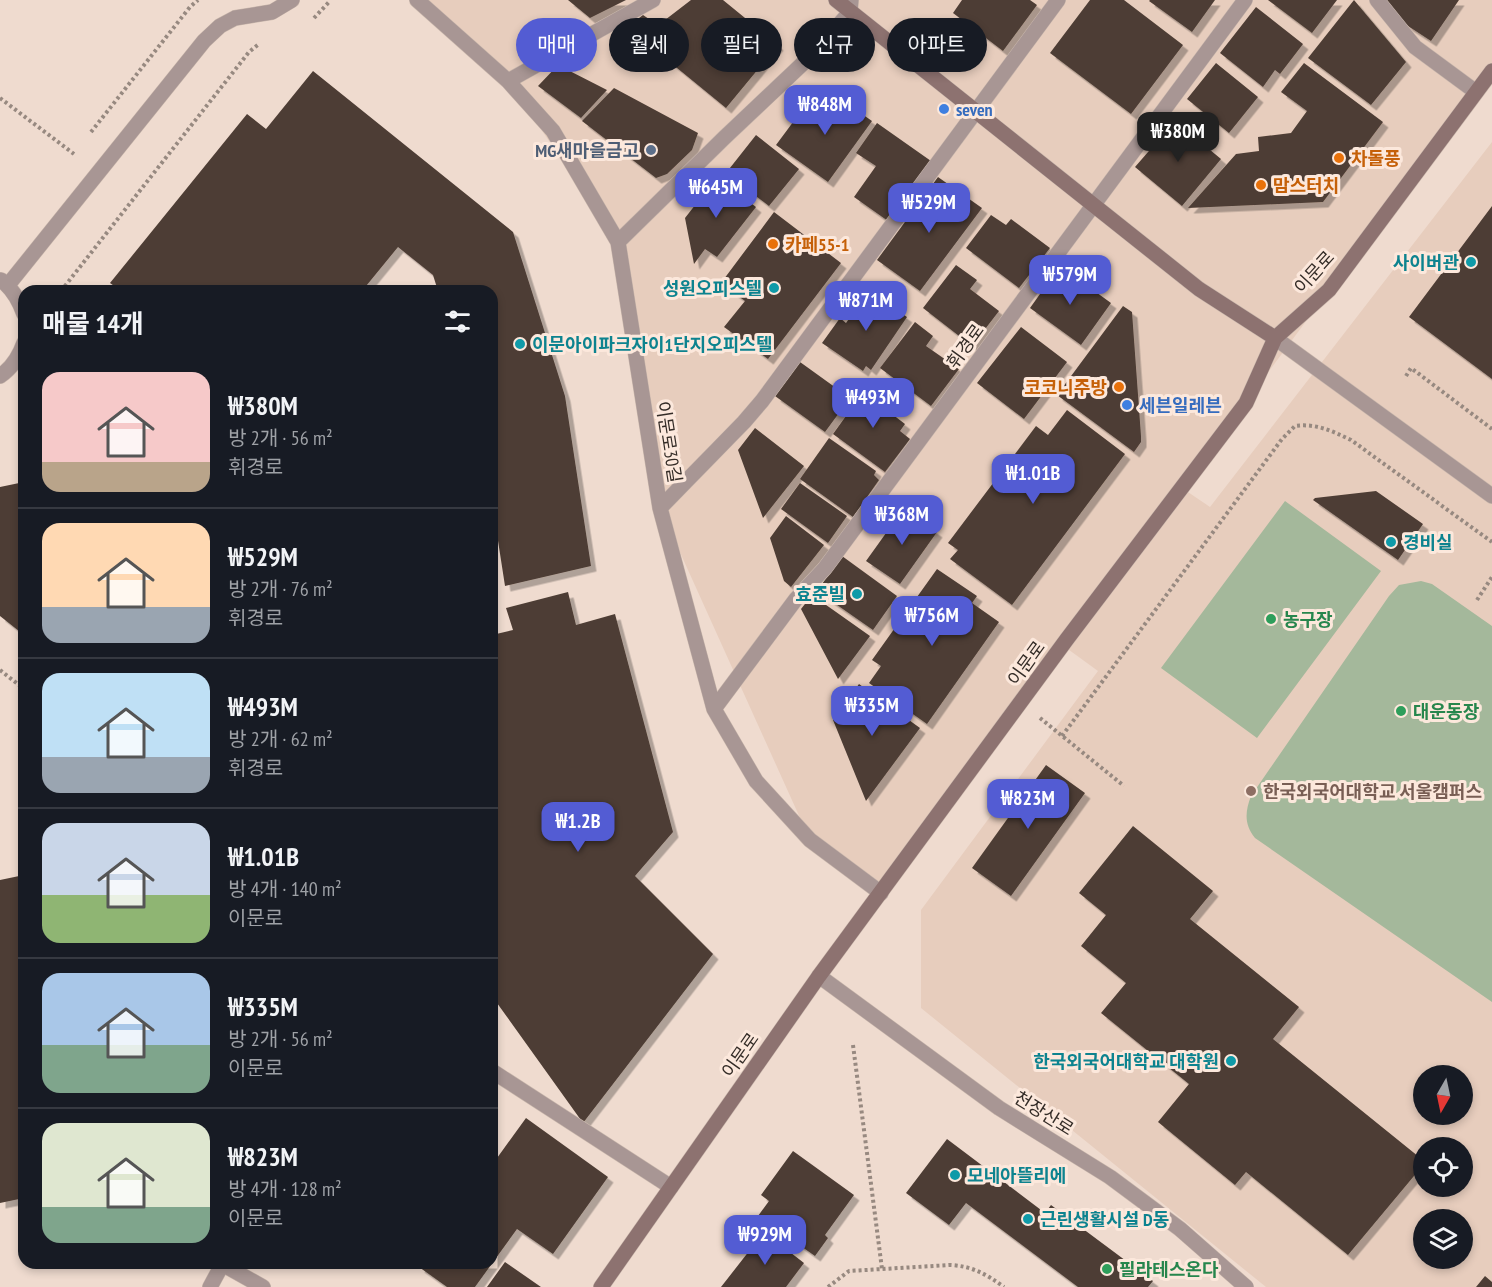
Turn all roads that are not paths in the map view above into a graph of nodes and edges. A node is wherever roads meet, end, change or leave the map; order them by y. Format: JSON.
{"nodes":[{"id":1,"x":292,"y":0,"type":"edge"},
{"id":2,"x":417,"y":0,"type":"edge"},
{"id":3,"x":653,"y":0,"type":"edge"},
{"id":4,"x":836,"y":0,"type":"edge"},
{"id":5,"x":1058,"y":0,"type":"edge"},
{"id":6,"x":1245,"y":0,"type":"edge"},
{"id":7,"x":1377,"y":0,"type":"edge"},
{"id":8,"x":851,"y":6,"type":"edge"},
{"id":9,"x":1492,"y":71,"type":"edge"},
{"id":10,"x":508,"y":81,"type":"junction"},
{"id":11,"x":1476,"y":92,"type":"junction"},
{"id":12,"x":974,"y":111,"type":"junction"},
{"id":13,"x":1092,"y":205,"type":"junction"},
{"id":14,"x":618,"y":242,"type":"junction"},
{"id":15,"x":4,"y":283,"type":"edge"},
{"id":16,"x":18,"y":299,"type":"edge"},
{"id":17,"x":1275,"y":338,"type":"junction"},
{"id":18,"x":18,"y":357,"type":"edge"},
{"id":19,"x":0,"y":376,"type":"edge"},
{"id":20,"x":1492,"y":496,"type":"edge"},
{"id":21,"x":660,"y":508,"type":"junction"},
{"id":22,"x":714,"y":709,"type":"junction"},
{"id":23,"x":881,"y":893,"type":"junction"},
{"id":24,"x":819,"y":976,"type":"junction"},
{"id":25,"x":498,"y":1075,"type":"edge"},
{"id":26,"x":671,"y":1187,"type":"junction"},
{"id":27,"x":220,"y":1269,"type":"edge"},
{"id":28,"x":232,"y":1269,"type":"edge"},
{"id":29,"x":210,"y":1287,"type":"edge"},
{"id":30,"x":263,"y":1287,"type":"edge"},
{"id":31,"x":601,"y":1287,"type":"edge"},
{"id":32,"x":1246,"y":1287,"type":"edge"}],
"edges":[{"from":1,"to":15,"type":"street"},
{"from":2,"to":10,"type":"street","name":"이문로30길"},
{"from":3,"to":10,"type":"street"},
{"from":4,"to":8,"type":"main road"},
{"from":5,"to":12,"type":"street"},
{"from":6,"to":13,"type":"street","name":"휘경로"},
{"from":7,"to":11,"type":"street"},
{"from":8,"to":12,"type":"main road"},
{"from":8,"to":14,"type":"street"},
{"from":9,"to":11,"type":"main road","name":"이문로"},
{"from":10,"to":14,"type":"street","name":"이문로30길"},
{"from":11,"to":17,"type":"main road","name":"이문로"},
{"from":12,"to":13,"type":"main road"},
{"from":12,"to":21,"type":"street"},
{"from":13,"to":17,"type":"main road"},
{"from":13,"to":22,"type":"street","name":"휘경로"},
{"from":14,"to":21,"type":"street","name":"이문로30길"},
{"from":15,"to":16,"type":"street"},
{"from":17,"to":20,"type":"street"},
{"from":17,"to":23,"type":"main road","name":"이문로"},
{"from":18,"to":19,"type":"street"},
{"from":21,"to":22,"type":"street","name":"이문로30길"},
{"from":22,"to":23,"type":"street","name":"이문로30길"},
{"from":23,"to":24,"type":"main road","name":"이문로"},
{"from":24,"to":26,"type":"main road","name":"이문로"},
{"from":24,"to":32,"type":"street","name":"천장산로"},
{"from":25,"to":26,"type":"street"},
{"from":26,"to":31,"type":"main road","name":"이문로"},
{"from":27,"to":29,"type":"street"},
{"from":28,"to":30,"type":"street"}]}
